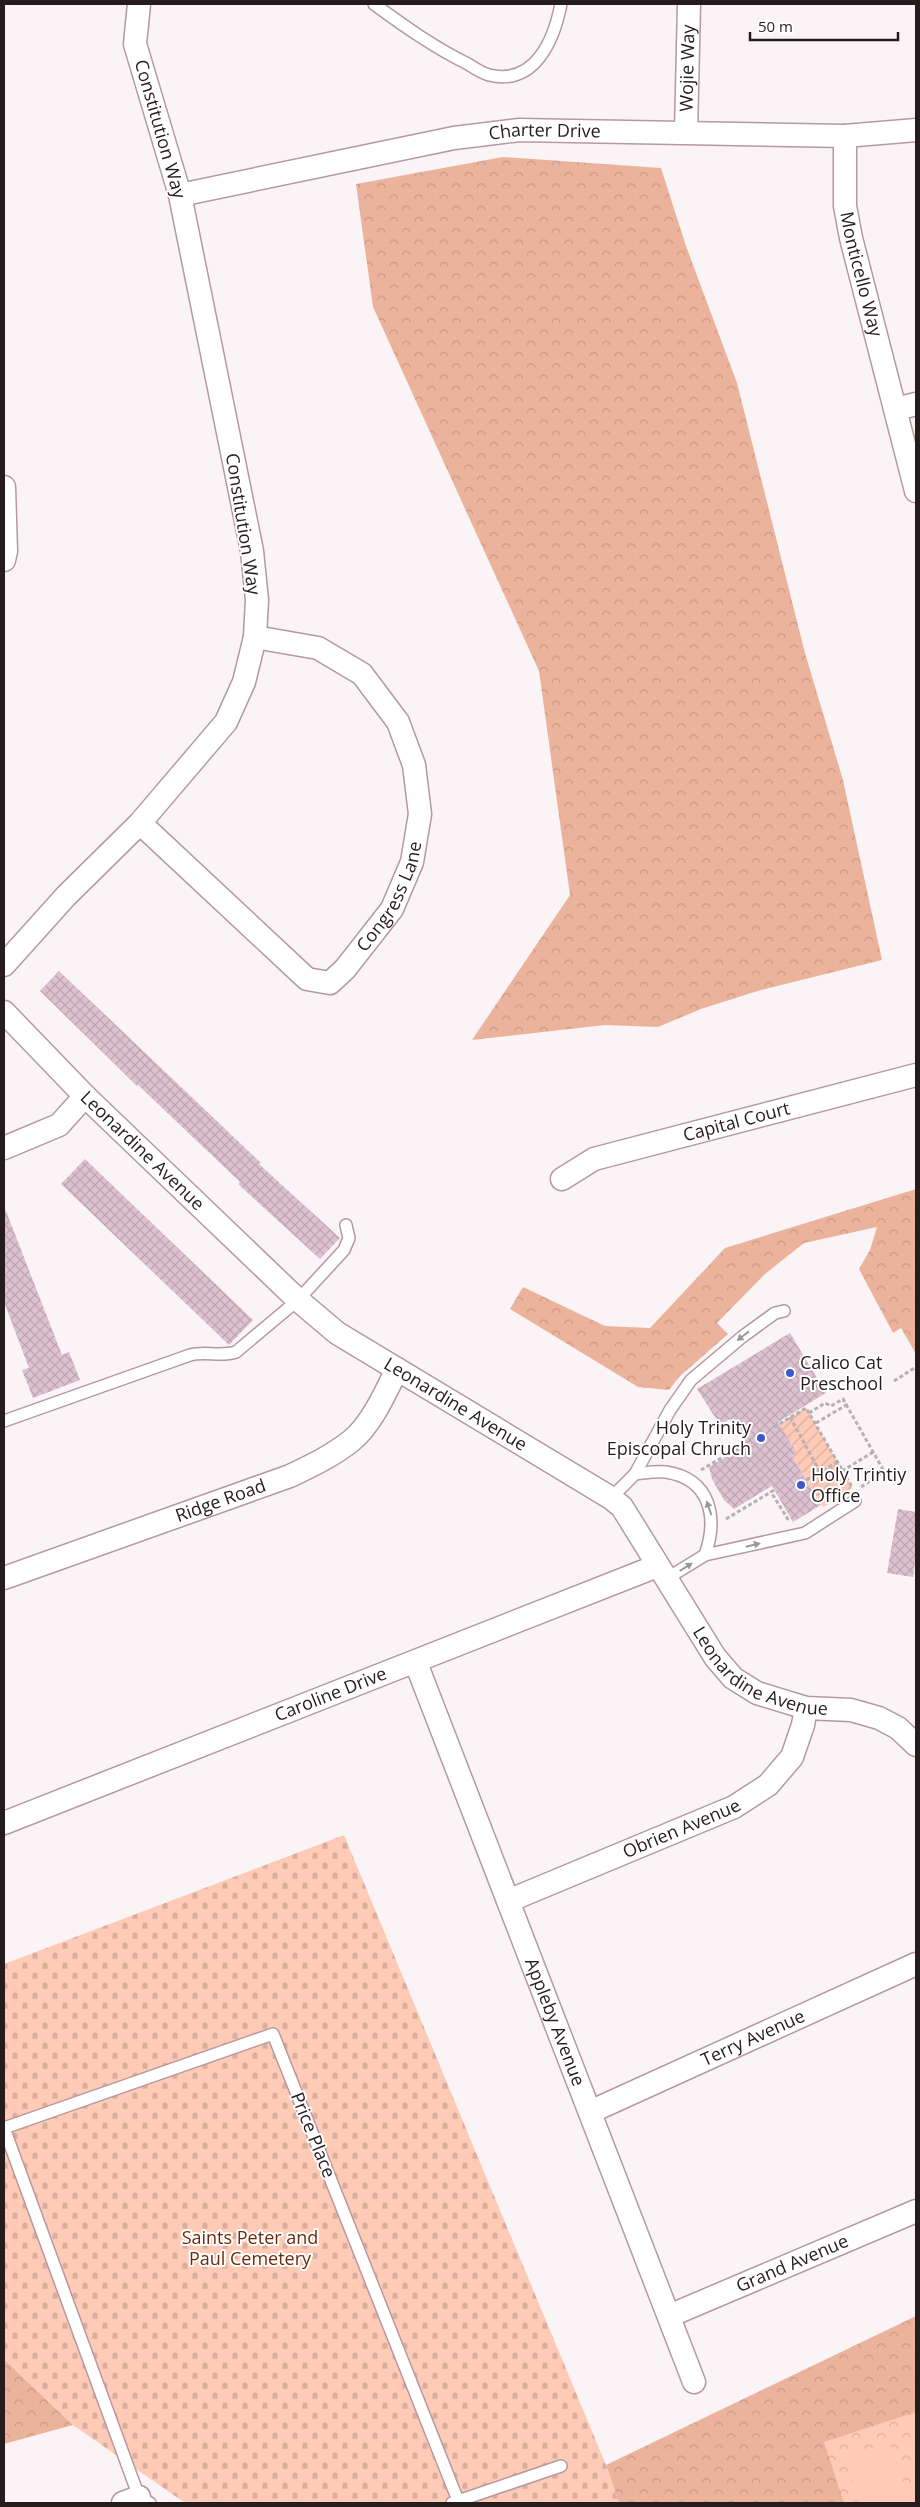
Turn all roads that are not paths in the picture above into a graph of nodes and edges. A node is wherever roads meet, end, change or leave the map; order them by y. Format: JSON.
{"nodes":[{"id":1,"x":140,"y":4,"type":"edge"},
{"id":2,"x":374,"y":4,"type":"edge"},
{"id":3,"x":561,"y":4,"type":"edge"},
{"id":4,"x":689,"y":4,"type":"edge"},
{"id":5,"x":916,"y":130,"type":"edge"},
{"id":6,"x":686,"y":132,"type":"junction"},
{"id":7,"x":845,"y":136,"type":"junction"},
{"id":8,"x":180,"y":194,"type":"junction"},
{"id":9,"x":906,"y":407,"type":"edge"},
{"id":10,"x":4,"y":487,"type":"edge"},
{"id":11,"x":916,"y":491,"type":"edge"},
{"id":12,"x":4,"y":560,"type":"edge"},
{"id":13,"x":255,"y":636,"type":"junction"},
{"id":14,"x":140,"y":823,"type":"junction"},
{"id":15,"x":4,"y":965,"type":"edge"},
{"id":16,"x":4,"y":1012,"type":"edge"},
{"id":17,"x":916,"y":1075,"type":"edge"},
{"id":18,"x":85,"y":1096,"type":"junction"},
{"id":19,"x":4,"y":1148,"type":"edge"},
{"id":20,"x":562,"y":1179,"type":"dead end"},
{"id":21,"x":346,"y":1225,"type":"dead end"},
{"id":22,"x":298,"y":1300,"type":"junction"},
{"id":23,"x":784,"y":1311,"type":"dead end"},
{"id":24,"x":397,"y":1369,"type":"junction"},
{"id":25,"x":4,"y":1421,"type":"edge"},
{"id":26,"x":635,"y":1474,"type":"junction"},
{"id":27,"x":852,"y":1494,"type":"road end"},
{"id":28,"x":611,"y":1498,"type":"junction"},
{"id":29,"x":705,"y":1555,"type":"junction"},
{"id":30,"x":662,"y":1573,"type":"junction"},
{"id":31,"x":4,"y":1578,"type":"edge"},
{"id":32,"x":416,"y":1662,"type":"junction"},
{"id":33,"x":806,"y":1708,"type":"junction"},
{"id":34,"x":916,"y":1746,"type":"edge"},
{"id":35,"x":4,"y":1823,"type":"edge"},
{"id":36,"x":508,"y":1901,"type":"junction"},
{"id":37,"x":916,"y":1964,"type":"edge"},
{"id":38,"x":590,"y":2112,"type":"junction"},
{"id":39,"x":4,"y":2128,"type":"edge"},
{"id":40,"x":916,"y":2210,"type":"edge"},
{"id":41,"x":669,"y":2316,"type":"junction"},
{"id":42,"x":694,"y":2382,"type":"dead end"},
{"id":43,"x":561,"y":2466,"type":"dead end"},
{"id":44,"x":138,"y":2501,"type":"edge"},
{"id":45,"x":456,"y":2502,"type":"edge"}],
"edges":[{"from":1,"to":8,"type":"street","name":"Constitution Way"},
{"from":2,"to":3,"type":"lane"},
{"from":4,"to":6,"type":"street","name":"Wojie Way"},
{"from":5,"to":7,"type":"street","name":"Charter Drive"},
{"from":6,"to":7,"type":"street","name":"Charter Drive"},
{"from":6,"to":8,"type":"street","name":"Charter Drive"},
{"from":7,"to":9,"type":"street","name":"Monticello Way"},
{"from":8,"to":13,"type":"street","name":"Constitution Way"},
{"from":9,"to":11,"type":"street","name":"Monticello Way"},
{"from":10,"to":12,"type":"street"},
{"from":13,"to":14,"type":"street","name":"Constitution Way"},
{"from":13,"to":14,"type":"street","name":"Congress Lane"},
{"from":14,"to":15,"type":"street","name":"Constitution Way"},
{"from":16,"to":18,"type":"street","name":"Leonardine Avenue"},
{"from":17,"to":20,"type":"street","name":"Capital Court"},
{"from":18,"to":19,"type":"street"},
{"from":18,"to":22,"type":"street","name":"Leonardine Avenue"},
{"from":21,"to":22,"type":"lane"},
{"from":22,"to":24,"type":"street","name":"Leonardine Avenue"},
{"from":22,"to":25,"type":"lane"},
{"from":23,"to":26,"type":"lane","one_way":true},
{"from":24,"to":28,"type":"street","name":"Leonardine Avenue"},
{"from":24,"to":31,"type":"street","name":"Ridge Road"},
{"from":26,"to":28,"type":"lane"},
{"from":29,"to":26,"type":"lane","one_way":true},
{"from":29,"to":27,"type":"lane","one_way":true},
{"from":28,"to":30,"type":"street","name":"Leonardine Avenue"},
{"from":30,"to":29,"type":"lane","one_way":true},
{"from":30,"to":32,"type":"street","name":"Caroline Drive"},
{"from":30,"to":33,"type":"street","name":"Leonardine Avenue"},
{"from":32,"to":35,"type":"street","name":"Caroline Drive"},
{"from":32,"to":36,"type":"street","name":"Appleby Avenue"},
{"from":33,"to":34,"type":"street","name":"Leonardine Avenue"},
{"from":33,"to":36,"type":"street","name":"Obrien Avenue"},
{"from":36,"to":38,"type":"street","name":"Appleby Avenue"},
{"from":37,"to":38,"type":"street","name":"Terry Avenue"},
{"from":38,"to":41,"type":"street","name":"Appleby Avenue"},
{"from":39,"to":44,"type":"lane","name":"Price Place"},
{"from":39,"to":45,"type":"lane","name":"Price Place"},
{"from":40,"to":41,"type":"street","name":"Grand Avenue"},
{"from":41,"to":42,"type":"street","name":"Appleby Avenue"},
{"from":43,"to":45,"type":"lane"}]}
